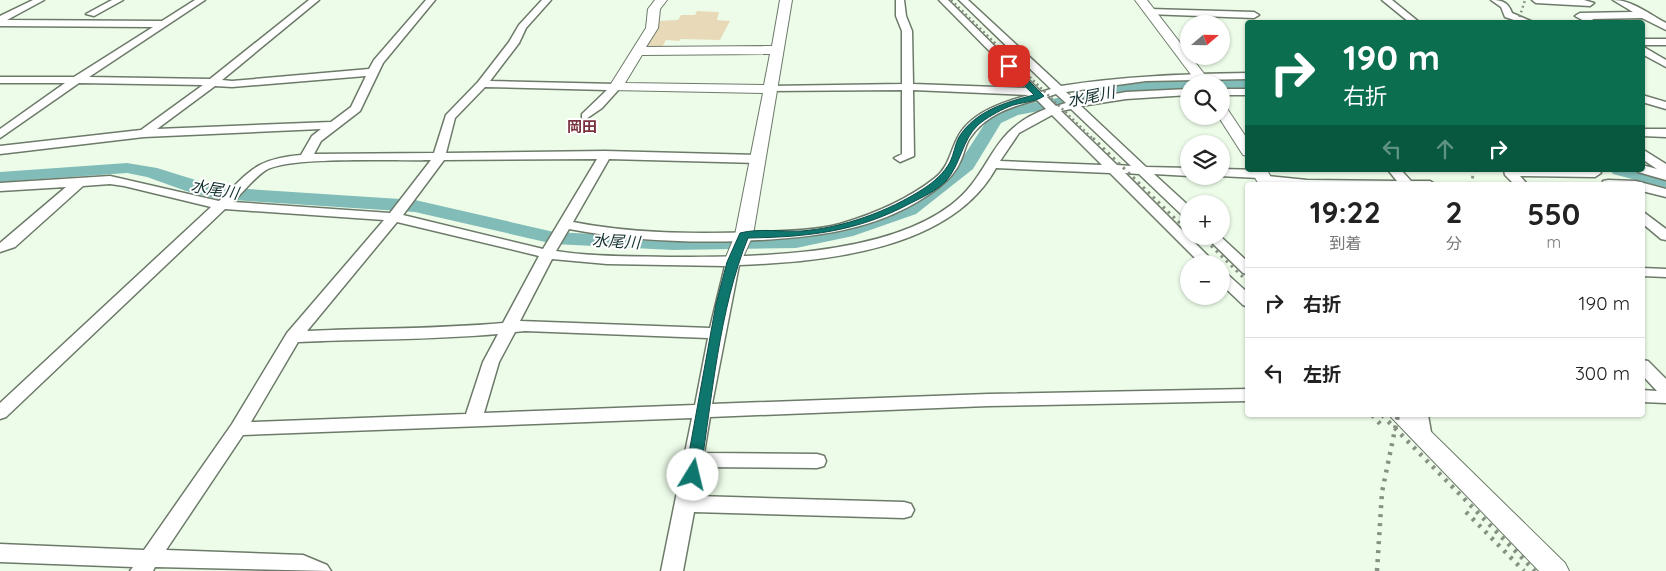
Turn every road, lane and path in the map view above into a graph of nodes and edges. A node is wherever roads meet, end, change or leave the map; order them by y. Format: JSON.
{"nodes":[{"id":1,"x":40,"y":0,"type":"edge"},
{"id":2,"x":119,"y":0,"type":"edge"},
{"id":3,"x":201,"y":0,"type":"edge"},
{"id":4,"x":315,"y":0,"type":"edge"},
{"id":5,"x":431,"y":0,"type":"edge"},
{"id":6,"x":547,"y":0,"type":"edge"},
{"id":7,"x":661,"y":0,"type":"edge"},
{"id":8,"x":786,"y":0,"type":"edge"},
{"id":9,"x":900,"y":0,"type":"edge"},
{"id":10,"x":943,"y":0,"type":"edge"},
{"id":11,"x":962,"y":0,"type":"edge"},
{"id":12,"x":1141,"y":0,"type":"edge"},
{"id":13,"x":1386,"y":0,"type":"edge"},
{"id":14,"x":1495,"y":0,"type":"edge"},
{"id":15,"x":1536,"y":0,"type":"edge"},
{"id":16,"x":1617,"y":0,"type":"edge"},
{"id":17,"x":1588,"y":1,"type":"edge"},
{"id":18,"x":1632,"y":8,"type":"junction"},
{"id":19,"x":1150,"y":12,"type":"junction"},
{"id":20,"x":91,"y":14,"type":"dead end"},
{"id":21,"x":1254,"y":15,"type":"dead end"},
{"id":22,"x":1645,"y":15,"type":"junction"},
{"id":23,"x":1411,"y":20,"type":"edge"},
{"id":24,"x":1522,"y":20,"type":"edge"},
{"id":25,"x":1588,"y":20,"type":"edge"},
{"id":26,"x":0,"y":22,"type":"edge"},
{"id":27,"x":163,"y":24,"type":"junction"},
{"id":28,"x":1666,"y":27,"type":"edge"},
{"id":29,"x":1645,"y":42,"type":"edge"},
{"id":30,"x":1666,"y":42,"type":"edge"},
{"id":31,"x":776,"y":50,"type":"junction"},
{"id":32,"x":638,"y":51,"type":"junction"},
{"id":33,"x":1645,"y":51,"type":"edge"},
{"id":34,"x":1666,"y":64,"type":"edge"},
{"id":35,"x":373,"y":72,"type":"junction"},
{"id":36,"x":1199,"y":75,"type":"edge"},
{"id":37,"x":1245,"y":76,"type":"edge"},
{"id":38,"x":1230,"y":78,"type":"edge"},
{"id":39,"x":0,"y":80,"type":"edge"},
{"id":40,"x":1180,"y":80,"type":"edge"},
{"id":41,"x":74,"y":81,"type":"junction"},
{"id":42,"x":210,"y":83,"type":"junction"},
{"id":43,"x":482,"y":84,"type":"junction"},
{"id":44,"x":616,"y":87,"type":"junction"},
{"id":45,"x":906,"y":87,"type":"junction"},
{"id":46,"x":770,"y":89,"type":"junction"},
{"id":47,"x":1059,"y":90,"type":"junction"},
{"id":48,"x":1230,"y":92,"type":"edge"},
{"id":49,"x":1245,"y":92,"type":"edge"},
{"id":50,"x":1180,"y":93,"type":"edge"},
{"id":51,"x":1037,"y":94,"type":"junction"},
{"id":52,"x":1645,"y":99,"type":"edge"},
{"id":53,"x":1665,"y":104,"type":"edge"},
{"id":54,"x":1075,"y":106,"type":"junction"},
{"id":55,"x":1054,"y":110,"type":"junction"},
{"id":56,"x":586,"y":116,"type":"dead end"},
{"id":57,"x":1230,"y":124,"type":"edge"},
{"id":58,"x":332,"y":125,"type":"junction"},
{"id":59,"x":1645,"y":132,"type":"edge"},
{"id":60,"x":144,"y":133,"type":"junction"},
{"id":61,"x":1666,"y":133,"type":"edge"},
{"id":62,"x":0,"y":134,"type":"edge"},
{"id":63,"x":1245,"y":147,"type":"edge"},
{"id":64,"x":0,"y":150,"type":"edge"},
{"id":65,"x":605,"y":155,"type":"junction"},
{"id":66,"x":1645,"y":155,"type":"edge"},
{"id":67,"x":439,"y":158,"type":"junction"},
{"id":68,"x":900,"y":158,"type":"dead end"},
{"id":69,"x":305,"y":159,"type":"junction"},
{"id":70,"x":758,"y":159,"type":"junction"},
{"id":71,"x":991,"y":164,"type":"junction"},
{"id":72,"x":1114,"y":170,"type":"junction"},
{"id":73,"x":1143,"y":170,"type":"junction"},
{"id":74,"x":1666,"y":170,"type":"edge"},
{"id":75,"x":1645,"y":171,"type":"edge"},
{"id":76,"x":1180,"y":172,"type":"edge"},
{"id":77,"x":1396,"y":172,"type":"edge"},
{"id":78,"x":1509,"y":172,"type":"edge"},
{"id":79,"x":1509,"y":172,"type":"edge"},
{"id":80,"x":1594,"y":172,"type":"edge"},
{"id":81,"x":1230,"y":174,"type":"edge"},
{"id":82,"x":1666,"y":176,"type":"edge"},
{"id":83,"x":1263,"y":177,"type":"edge"},
{"id":84,"x":79,"y":182,"type":"junction"},
{"id":85,"x":1294,"y":182,"type":"edge"},
{"id":86,"x":1405,"y":182,"type":"edge"},
{"id":87,"x":1519,"y":182,"type":"edge"},
{"id":88,"x":1606,"y":182,"type":"edge"},
{"id":89,"x":0,"y":187,"type":"edge"},
{"id":90,"x":1645,"y":188,"type":"edge"},
{"id":91,"x":1666,"y":192,"type":"edge"},
{"id":92,"x":221,"y":205,"type":"junction"},
{"id":93,"x":1180,"y":205,"type":"edge"},
{"id":94,"x":394,"y":217,"type":"junction"},
{"id":95,"x":1645,"y":218,"type":"edge"},
{"id":96,"x":564,"y":224,"type":"junction"},
{"id":97,"x":744,"y":235,"type":"junction"},
{"id":98,"x":1666,"y":236,"type":"edge"},
{"id":99,"x":1222,"y":245,"type":"edge"},
{"id":100,"x":0,"y":248,"type":"edge"},
{"id":101,"x":546,"y":254,"type":"junction"},
{"id":102,"x":1200,"y":255,"type":"edge"},
{"id":103,"x":733,"y":262,"type":"junction"},
{"id":104,"x":1245,"y":267,"type":"edge"},
{"id":105,"x":1645,"y":272,"type":"edge"},
{"id":106,"x":1666,"y":273,"type":"edge"},
{"id":107,"x":1230,"y":285,"type":"edge"},
{"id":108,"x":1245,"y":299,"type":"edge"},
{"id":109,"x":510,"y":326,"type":"junction"},
{"id":110,"x":716,"y":333,"type":"junction"},
{"id":111,"x":293,"y":338,"type":"junction"},
{"id":112,"x":1645,"y":367,"type":"edge"},
{"id":113,"x":1666,"y":389,"type":"edge"},
{"id":114,"x":1245,"y":395,"type":"edge"},
{"id":115,"x":1645,"y":396,"type":"edge"},
{"id":116,"x":1666,"y":397,"type":"edge"},
{"id":117,"x":702,"y":411,"type":"junction"},
{"id":118,"x":0,"y":413,"type":"edge"},
{"id":119,"x":1404,"y":417,"type":"edge"},
{"id":120,"x":473,"y":420,"type":"junction"},
{"id":121,"x":1421,"y":427,"type":"edge"},
{"id":122,"x":238,"y":429,"type":"junction"},
{"id":123,"x":695,"y":460,"type":"junction"},
{"id":124,"x":817,"y":461,"type":"dead end"},
{"id":125,"x":688,"y":504,"type":"junction"},
{"id":126,"x":904,"y":510,"type":"dead end"},
{"id":127,"x":0,"y":553,"type":"edge"},
{"id":128,"x":146,"y":565,"type":"edge"},
{"id":129,"x":320,"y":571,"type":"edge"},
{"id":130,"x":672,"y":571,"type":"edge"},
{"id":131,"x":1556,"y":571,"type":"edge"}],
"edges":[{"from":1,"to":26,"type":"street"},
{"from":2,"to":20,"type":"street"},
{"from":3,"to":27,"type":"street"},
{"from":4,"to":42,"type":"street"},
{"from":5,"to":35,"type":"street"},
{"from":6,"to":43,"type":"street"},
{"from":7,"to":32,"type":"street"},
{"from":8,"to":31,"type":"street"},
{"from":9,"to":45,"type":"street"},
{"from":10,"to":51,"type":"street"},
{"from":11,"to":47,"type":"street"},
{"from":12,"to":19,"type":"street"},
{"from":13,"to":23,"type":"street"},
{"from":14,"to":24,"type":"street"},
{"from":15,"to":17,"type":"street"},
{"from":16,"to":18,"type":"street"},
{"from":17,"to":18,"type":"street"},
{"from":18,"to":22,"type":"street"},
{"from":19,"to":21,"type":"street"},
{"from":19,"to":36,"type":"street"},
{"from":22,"to":25,"type":"street"},
{"from":22,"to":28,"type":"street"},
{"from":26,"to":27,"type":"street"},
{"from":27,"to":41,"type":"street"},
{"from":29,"to":30,"type":"street"},
{"from":31,"to":32,"type":"street"},
{"from":31,"to":46,"type":"street"},
{"from":32,"to":44,"type":"street"},
{"from":33,"to":34,"type":"street"},
{"from":35,"to":42,"type":"street"},
{"from":35,"to":58,"type":"street"},
{"from":37,"to":38,"type":"street"},
{"from":39,"to":41,"type":"street"},
{"from":40,"to":47,"type":"street"},
{"from":41,"to":42,"type":"street"},
{"from":41,"to":62,"type":"street"},
{"from":42,"to":60,"type":"street"},
{"from":43,"to":44,"type":"street"},
{"from":43,"to":67,"type":"street"},
{"from":44,"to":46,"type":"street"},
{"from":44,"to":56,"type":"street"},
{"from":45,"to":46,"type":"street"},
{"from":45,"to":51,"type":"street"},
{"from":45,"to":68,"type":"street"},
{"from":46,"to":70,"type":"street"},
{"from":47,"to":51,"type":"street"},
{"from":47,"to":54,"type":"street"},
{"from":48,"to":49,"type":"street"},
{"from":50,"to":54,"type":"street"},
{"from":51,"to":55,"type":"street"},
{"from":51,"to":97,"type":"street"},
{"from":52,"to":53,"type":"street"},
{"from":54,"to":55,"type":"street"},
{"from":54,"to":73,"type":"street"},
{"from":55,"to":71,"type":"street"},
{"from":55,"to":72,"type":"street"},
{"from":57,"to":63,"type":"street"},
{"from":58,"to":60,"type":"street"},
{"from":58,"to":69,"type":"street"},
{"from":59,"to":61,"type":"street"},
{"from":60,"to":64,"type":"street"},
{"from":65,"to":67,"type":"street"},
{"from":65,"to":70,"type":"street"},
{"from":65,"to":96,"type":"street"},
{"from":66,"to":74,"type":"street"},
{"from":67,"to":69,"type":"street"},
{"from":67,"to":94,"type":"street"},
{"from":69,"to":92,"type":"street"},
{"from":70,"to":97,"type":"street"},
{"from":71,"to":72,"type":"street"},
{"from":71,"to":103,"type":"street"},
{"from":72,"to":73,"type":"street"},
{"from":72,"to":102,"type":"street"},
{"from":73,"to":76,"type":"street"},
{"from":73,"to":93,"type":"street"},
{"from":75,"to":82,"type":"street"},
{"from":77,"to":86,"type":"street"},
{"from":78,"to":87,"type":"street"},
{"from":79,"to":80,"type":"street"},
{"from":80,"to":88,"type":"street"},
{"from":81,"to":83,"type":"street"},
{"from":83,"to":85,"type":"street"},
{"from":84,"to":89,"type":"street"},
{"from":84,"to":92,"type":"street"},
{"from":84,"to":100,"type":"street"},
{"from":90,"to":91,"type":"street"},
{"from":92,"to":94,"type":"street"},
{"from":92,"to":118,"type":"street"},
{"from":94,"to":101,"type":"street"},
{"from":94,"to":111,"type":"street"},
{"from":95,"to":98,"type":"street"},
{"from":96,"to":97,"type":"street"},
{"from":96,"to":101,"type":"street"},
{"from":97,"to":103,"type":"street"},
{"from":99,"to":104,"type":"street"},
{"from":101,"to":103,"type":"street"},
{"from":101,"to":109,"type":"street"},
{"from":103,"to":110,"type":"street"},
{"from":105,"to":106,"type":"street"},
{"from":107,"to":108,"type":"street"},
{"from":109,"to":110,"type":"street"},
{"from":109,"to":111,"type":"street"},
{"from":109,"to":120,"type":"street"},
{"from":110,"to":117,"type":"street"},
{"from":111,"to":122,"type":"street"},
{"from":112,"to":113,"type":"street"},
{"from":114,"to":117,"type":"street"},
{"from":115,"to":116,"type":"street"},
{"from":117,"to":120,"type":"street"},
{"from":117,"to":123,"type":"street"},
{"from":119,"to":121,"type":"street"},
{"from":120,"to":122,"type":"street"},
{"from":121,"to":131,"type":"street"},
{"from":122,"to":128,"type":"street"},
{"from":123,"to":124,"type":"street"},
{"from":123,"to":125,"type":"street"},
{"from":125,"to":126,"type":"street"},
{"from":125,"to":130,"type":"street"},
{"from":127,"to":128,"type":"street"},
{"from":128,"to":129,"type":"street"}]}
